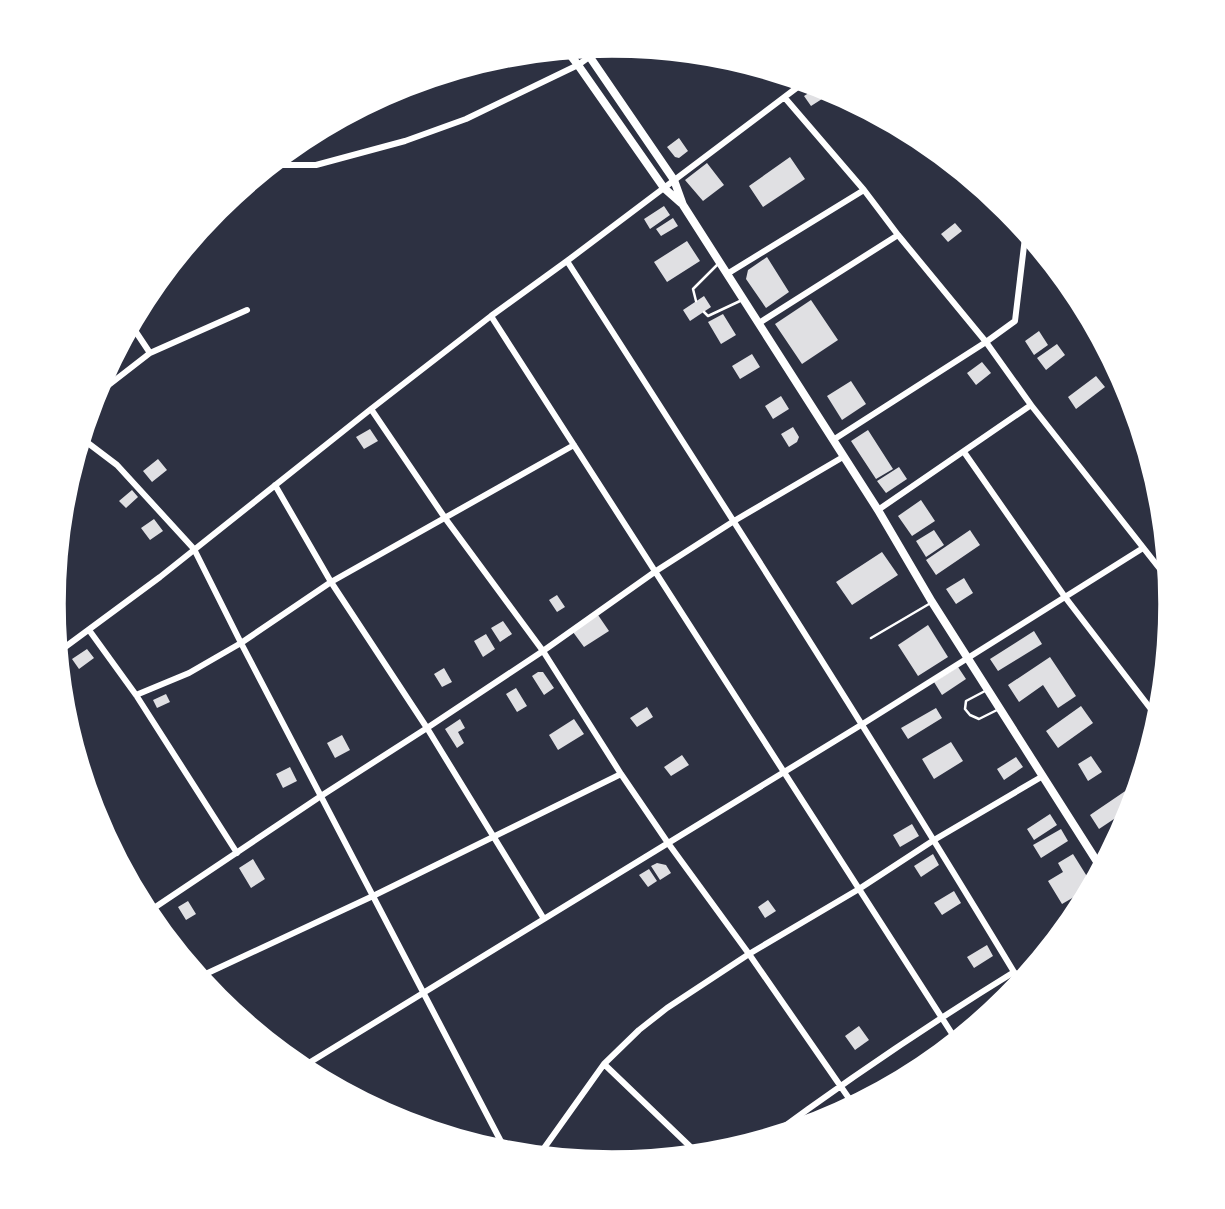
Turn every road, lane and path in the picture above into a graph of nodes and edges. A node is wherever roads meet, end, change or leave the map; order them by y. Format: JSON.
{"nodes":[{"id":1,"x":591,"y":56,"type":"edge"},
{"id":2,"x":590,"y":57,"type":"edge"},
{"id":3,"x":572,"y":58,"type":"edge"},
{"id":4,"x":578,"y":65,"type":"junction"},
{"id":5,"x":797,"y":88,"type":"edge"},
{"id":6,"x":785,"y":98,"type":"junction"},
{"id":7,"x":285,"y":165,"type":"edge"},
{"id":8,"x":674,"y":180,"type":"junction"},
{"id":9,"x":664,"y":188,"type":"junction"},
{"id":10,"x":864,"y":190,"type":"junction"},
{"id":11,"x":683,"y":205,"type":"junction"},
{"id":12,"x":898,"y":235,"type":"junction"},
{"id":13,"x":1024,"y":242,"type":"edge"},
{"id":14,"x":567,"y":261,"type":"junction"},
{"id":15,"x":719,"y":262,"type":"junction"},
{"id":16,"x":727,"y":274,"type":"junction"},
{"id":17,"x":743,"y":300,"type":"junction"},
{"id":18,"x":696,"y":301,"type":"dead end"},
{"id":19,"x":247,"y":310,"type":"dead end"},
{"id":20,"x":704,"y":312,"type":"dead end"},
{"id":21,"x":491,"y":316,"type":"junction"},
{"id":22,"x":759,"y":323,"type":"junction"},
{"id":23,"x":136,"y":332,"type":"edge"},
{"id":24,"x":986,"y":342,"type":"junction"},
{"id":25,"x":150,"y":353,"type":"junction"},
{"id":26,"x":112,"y":383,"type":"edge"},
{"id":27,"x":1031,"y":405,"type":"junction"},
{"id":28,"x":371,"y":409,"type":"junction"},
{"id":29,"x":833,"y":440,"type":"junction"},
{"id":30,"x":89,"y":443,"type":"edge"},
{"id":31,"x":574,"y":445,"type":"junction"},
{"id":32,"x":964,"y":452,"type":"junction"},
{"id":33,"x":842,"y":457,"type":"junction"},
{"id":34,"x":275,"y":485,"type":"junction"},
{"id":35,"x":878,"y":510,"type":"junction"},
{"id":36,"x":445,"y":518,"type":"junction"},
{"id":37,"x":734,"y":521,"type":"junction"},
{"id":38,"x":1143,"y":548,"type":"junction"},
{"id":39,"x":194,"y":549,"type":"junction"},
{"id":40,"x":1160,"y":569,"type":"edge"},
{"id":41,"x":656,"y":571,"type":"junction"},
{"id":42,"x":331,"y":582,"type":"junction"},
{"id":43,"x":1065,"y":597,"type":"junction"},
{"id":44,"x":932,"y":602,"type":"junction"},
{"id":45,"x":89,"y":631,"type":"junction"},
{"id":46,"x":871,"y":638,"type":"dead end"},
{"id":47,"x":241,"y":643,"type":"junction"},
{"id":48,"x":66,"y":647,"type":"edge"},
{"id":49,"x":543,"y":651,"type":"junction"},
{"id":50,"x":969,"y":658,"type":"junction"},
{"id":51,"x":988,"y":690,"type":"junction"},
{"id":52,"x":136,"y":695,"type":"junction"},
{"id":53,"x":999,"y":708,"type":"junction"},
{"id":54,"x":1151,"y":709,"type":"edge"},
{"id":55,"x":861,"y":725,"type":"junction"},
{"id":56,"x":427,"y":728,"type":"junction"},
{"id":57,"x":784,"y":771,"type":"junction"},
{"id":58,"x":621,"y":774,"type":"junction"},
{"id":59,"x":1042,"y":776,"type":"junction"},
{"id":60,"x":321,"y":796,"type":"junction"},
{"id":61,"x":494,"y":837,"type":"junction"},
{"id":62,"x":934,"y":840,"type":"junction"},
{"id":63,"x":668,"y":843,"type":"junction"},
{"id":64,"x":237,"y":853,"type":"junction"},
{"id":65,"x":1097,"y":861,"type":"edge"},
{"id":66,"x":859,"y":888,"type":"junction"},
{"id":67,"x":373,"y":896,"type":"junction"},
{"id":68,"x":155,"y":907,"type":"edge"},
{"id":69,"x":544,"y":919,"type":"junction"},
{"id":70,"x":749,"y":954,"type":"junction"},
{"id":71,"x":1014,"y":972,"type":"junction"},
{"id":72,"x":207,"y":973,"type":"edge"},
{"id":73,"x":1017,"y":975,"type":"edge"},
{"id":74,"x":425,"y":994,"type":"junction"},
{"id":75,"x":941,"y":1017,"type":"junction"},
{"id":76,"x":953,"y":1035,"type":"edge"},
{"id":77,"x":310,"y":1062,"type":"edge"},
{"id":78,"x":604,"y":1063,"type":"junction"},
{"id":79,"x":839,"y":1086,"type":"junction"},
{"id":80,"x":849,"y":1099,"type":"edge"},
{"id":81,"x":786,"y":1125,"type":"edge"},
{"id":82,"x":501,"y":1141,"type":"edge"},
{"id":83,"x":691,"y":1147,"type":"edge"},
{"id":84,"x":544,"y":1148,"type":"edge"}],
"edges":[{"from":1,"to":8,"type":"main road"},
{"from":2,"to":4,"type":"street"},
{"from":3,"to":4,"type":"main road"},
{"from":4,"to":7,"type":"street"},
{"from":4,"to":9,"type":"main road"},
{"from":5,"to":6,"type":"street"},
{"from":6,"to":8,"type":"street"},
{"from":6,"to":10,"type":"street"},
{"from":8,"to":9,"type":"street"},
{"from":8,"to":11,"type":"main road"},
{"from":9,"to":11,"type":"main road"},
{"from":9,"to":14,"type":"street"},
{"from":10,"to":12,"type":"street"},
{"from":10,"to":16,"type":"street"},
{"from":11,"to":15,"type":"main road"},
{"from":12,"to":22,"type":"street"},
{"from":12,"to":24,"type":"street"},
{"from":13,"to":24,"type":"street"},
{"from":14,"to":21,"type":"street"},
{"from":14,"to":37,"type":"street"},
{"from":15,"to":16,"type":"main road"},
{"from":15,"to":18,"type":"lane"},
{"from":16,"to":17,"type":"main road"},
{"from":17,"to":20,"type":"lane"},
{"from":17,"to":22,"type":"main road"},
{"from":19,"to":25,"type":"street"},
{"from":21,"to":28,"type":"street"},
{"from":21,"to":31,"type":"street"},
{"from":22,"to":29,"type":"main road"},
{"from":23,"to":25,"type":"street"},
{"from":24,"to":27,"type":"street"},
{"from":24,"to":29,"type":"street"},
{"from":25,"to":26,"type":"street"},
{"from":27,"to":32,"type":"street"},
{"from":27,"to":38,"type":"street"},
{"from":28,"to":34,"type":"street"},
{"from":28,"to":36,"type":"street"},
{"from":29,"to":33,"type":"main road"},
{"from":30,"to":39,"type":"street"},
{"from":31,"to":36,"type":"street"},
{"from":31,"to":41,"type":"street"},
{"from":32,"to":35,"type":"street"},
{"from":32,"to":43,"type":"street"},
{"from":33,"to":35,"type":"main road"},
{"from":33,"to":37,"type":"street"},
{"from":34,"to":39,"type":"street"},
{"from":34,"to":42,"type":"street"},
{"from":35,"to":44,"type":"main road"},
{"from":36,"to":42,"type":"street"},
{"from":36,"to":49,"type":"street"},
{"from":37,"to":41,"type":"street"},
{"from":37,"to":55,"type":"street"},
{"from":38,"to":40,"type":"street"},
{"from":38,"to":43,"type":"street"},
{"from":39,"to":45,"type":"street"},
{"from":39,"to":47,"type":"street"},
{"from":41,"to":49,"type":"street"},
{"from":41,"to":57,"type":"street"},
{"from":42,"to":47,"type":"street"},
{"from":42,"to":56,"type":"street"},
{"from":43,"to":50,"type":"street"},
{"from":43,"to":54,"type":"street"},
{"from":44,"to":46,"type":"lane"},
{"from":44,"to":50,"type":"main road"},
{"from":45,"to":48,"type":"street"},
{"from":45,"to":52,"type":"street"},
{"from":47,"to":52,"type":"street"},
{"from":47,"to":60,"type":"street"},
{"from":49,"to":56,"type":"street"},
{"from":49,"to":58,"type":"street"},
{"from":50,"to":51,"type":"main road"},
{"from":50,"to":55,"type":"street"},
{"from":51,"to":53,"type":"main road"},
{"from":51,"to":53,"type":"lane"},
{"from":52,"to":64,"type":"street"},
{"from":53,"to":59,"type":"main road"},
{"from":55,"to":57,"type":"street"},
{"from":55,"to":62,"type":"street"},
{"from":56,"to":60,"type":"street"},
{"from":56,"to":61,"type":"street"},
{"from":57,"to":63,"type":"street"},
{"from":57,"to":66,"type":"street"},
{"from":58,"to":61,"type":"street"},
{"from":58,"to":63,"type":"street"},
{"from":59,"to":62,"type":"street"},
{"from":59,"to":65,"type":"main road"},
{"from":60,"to":64,"type":"street"},
{"from":60,"to":67,"type":"street"},
{"from":61,"to":67,"type":"street"},
{"from":61,"to":69,"type":"street"},
{"from":62,"to":66,"type":"street"},
{"from":62,"to":71,"type":"street"},
{"from":63,"to":69,"type":"street"},
{"from":63,"to":70,"type":"street"},
{"from":64,"to":68,"type":"street"},
{"from":66,"to":70,"type":"street"},
{"from":66,"to":75,"type":"street"},
{"from":67,"to":72,"type":"street"},
{"from":67,"to":74,"type":"street"},
{"from":69,"to":74,"type":"street"},
{"from":70,"to":78,"type":"street"},
{"from":70,"to":79,"type":"street"},
{"from":71,"to":73,"type":"street"},
{"from":71,"to":75,"type":"street"},
{"from":74,"to":77,"type":"street"},
{"from":74,"to":82,"type":"street"},
{"from":75,"to":76,"type":"street"},
{"from":75,"to":79,"type":"street"},
{"from":78,"to":83,"type":"street"},
{"from":78,"to":84,"type":"street"},
{"from":79,"to":80,"type":"street"},
{"from":79,"to":81,"type":"street"}]}
